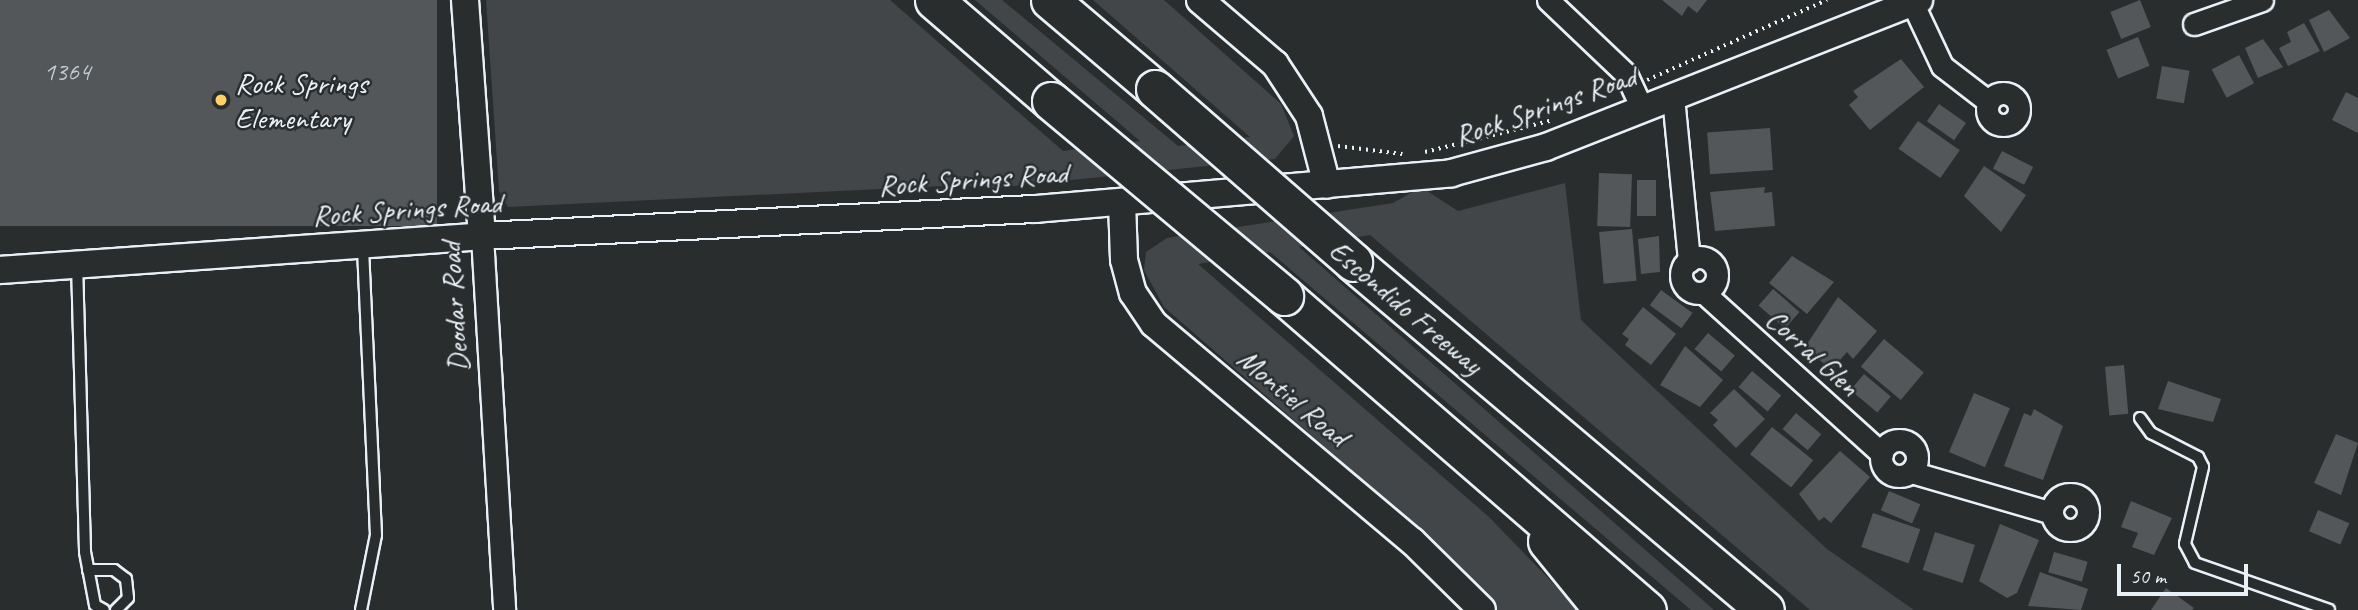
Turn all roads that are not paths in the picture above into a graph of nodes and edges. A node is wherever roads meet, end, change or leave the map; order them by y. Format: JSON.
{"nodes":[{"id":1,"x":465,"y":0,"type":"edge"},
{"id":2,"x":934,"y":0,"type":"edge"},
{"id":3,"x":1050,"y":0,"type":"edge"},
{"id":4,"x":1200,"y":0,"type":"edge"},
{"id":5,"x":1548,"y":0,"type":"edge"},
{"id":6,"x":2262,"y":0,"type":"edge"},
{"id":7,"x":1914,"y":1,"type":"edge"},
{"id":8,"x":2194,"y":24,"type":"dead end"},
{"id":9,"x":1673,"y":97,"type":"junction"},
{"id":10,"x":1989,"y":102,"type":"dead end"},
{"id":11,"x":1642,"y":109,"type":"junction"},
{"id":12,"x":1327,"y":185,"type":"junction"},
{"id":13,"x":1122,"y":202,"type":"junction"},
{"id":14,"x":482,"y":236,"type":"junction"},
{"id":15,"x":363,"y":245,"type":"junction"},
{"id":16,"x":77,"y":264,"type":"junction"},
{"id":17,"x":0,"y":270,"type":"edge"},
{"id":18,"x":2140,"y":418,"type":"dead end"},
{"id":19,"x":1882,"y":454,"type":"junction"},
{"id":20,"x":1910,"y":472,"type":"junction"},
{"id":21,"x":1521,"y":502,"type":"junction"},
{"id":22,"x":2052,"y":513,"type":"dead end"},
{"id":23,"x":88,"y":570,"type":"junction"},
{"id":24,"x":1480,"y":609,"type":"edge"},
{"id":25,"x":104,"y":610,"type":"edge"},
{"id":26,"x":116,"y":610,"type":"edge"},
{"id":27,"x":361,"y":610,"type":"edge"},
{"id":28,"x":504,"y":610,"type":"edge"},
{"id":29,"x":1603,"y":610,"type":"edge"},
{"id":30,"x":1647,"y":610,"type":"edge"},
{"id":31,"x":1765,"y":610,"type":"edge"},
{"id":32,"x":2329,"y":610,"type":"edge"}],
"edges":[{"from":1,"to":14,"type":"street","name":"Deodar Road"},
{"from":2,"to":21,"type":"highway","bridge":true},
{"from":3,"to":31,"type":"highway","name":"Escondido Freeway","bridge":true},
{"from":4,"to":12,"type":"street"},
{"from":5,"to":11,"type":"street"},
{"from":6,"to":8,"type":"street"},
{"from":7,"to":9,"type":"street","name":"Rock Springs Road"},
{"from":7,"to":10,"type":"street"},
{"from":9,"to":11,"type":"street","name":"Rock Springs Road"},
{"from":9,"to":19,"type":"street","name":"Corral Glen"},
{"from":11,"to":12,"type":"street","name":"Rock Springs Road"},
{"from":12,"to":13,"type":"street","name":"Rock Springs Road"},
{"from":13,"to":14,"type":"street","name":"Rock Springs Road"},
{"from":13,"to":24,"type":"street","name":"Montiel Road"},
{"from":14,"to":15,"type":"street","name":"Rock Springs Road"},
{"from":14,"to":28,"type":"street","name":"Deodar Road"},
{"from":15,"to":16,"type":"street","name":"Rock Springs Road"},
{"from":15,"to":27,"type":"lane"},
{"from":16,"to":17,"type":"street","name":"Rock Springs Road"},
{"from":16,"to":23,"type":"lane"},
{"from":18,"to":32,"type":"lane"},
{"from":19,"to":20,"type":"street","name":"Corral Glen"},
{"from":19,"to":20,"type":"street"},
{"from":20,"to":22,"type":"street","name":"Corral Glen"},
{"from":21,"to":29,"type":"highway"},
{"from":21,"to":30,"type":"highway"},
{"from":23,"to":25,"type":"lane"},
{"from":23,"to":26,"type":"lane"}]}
